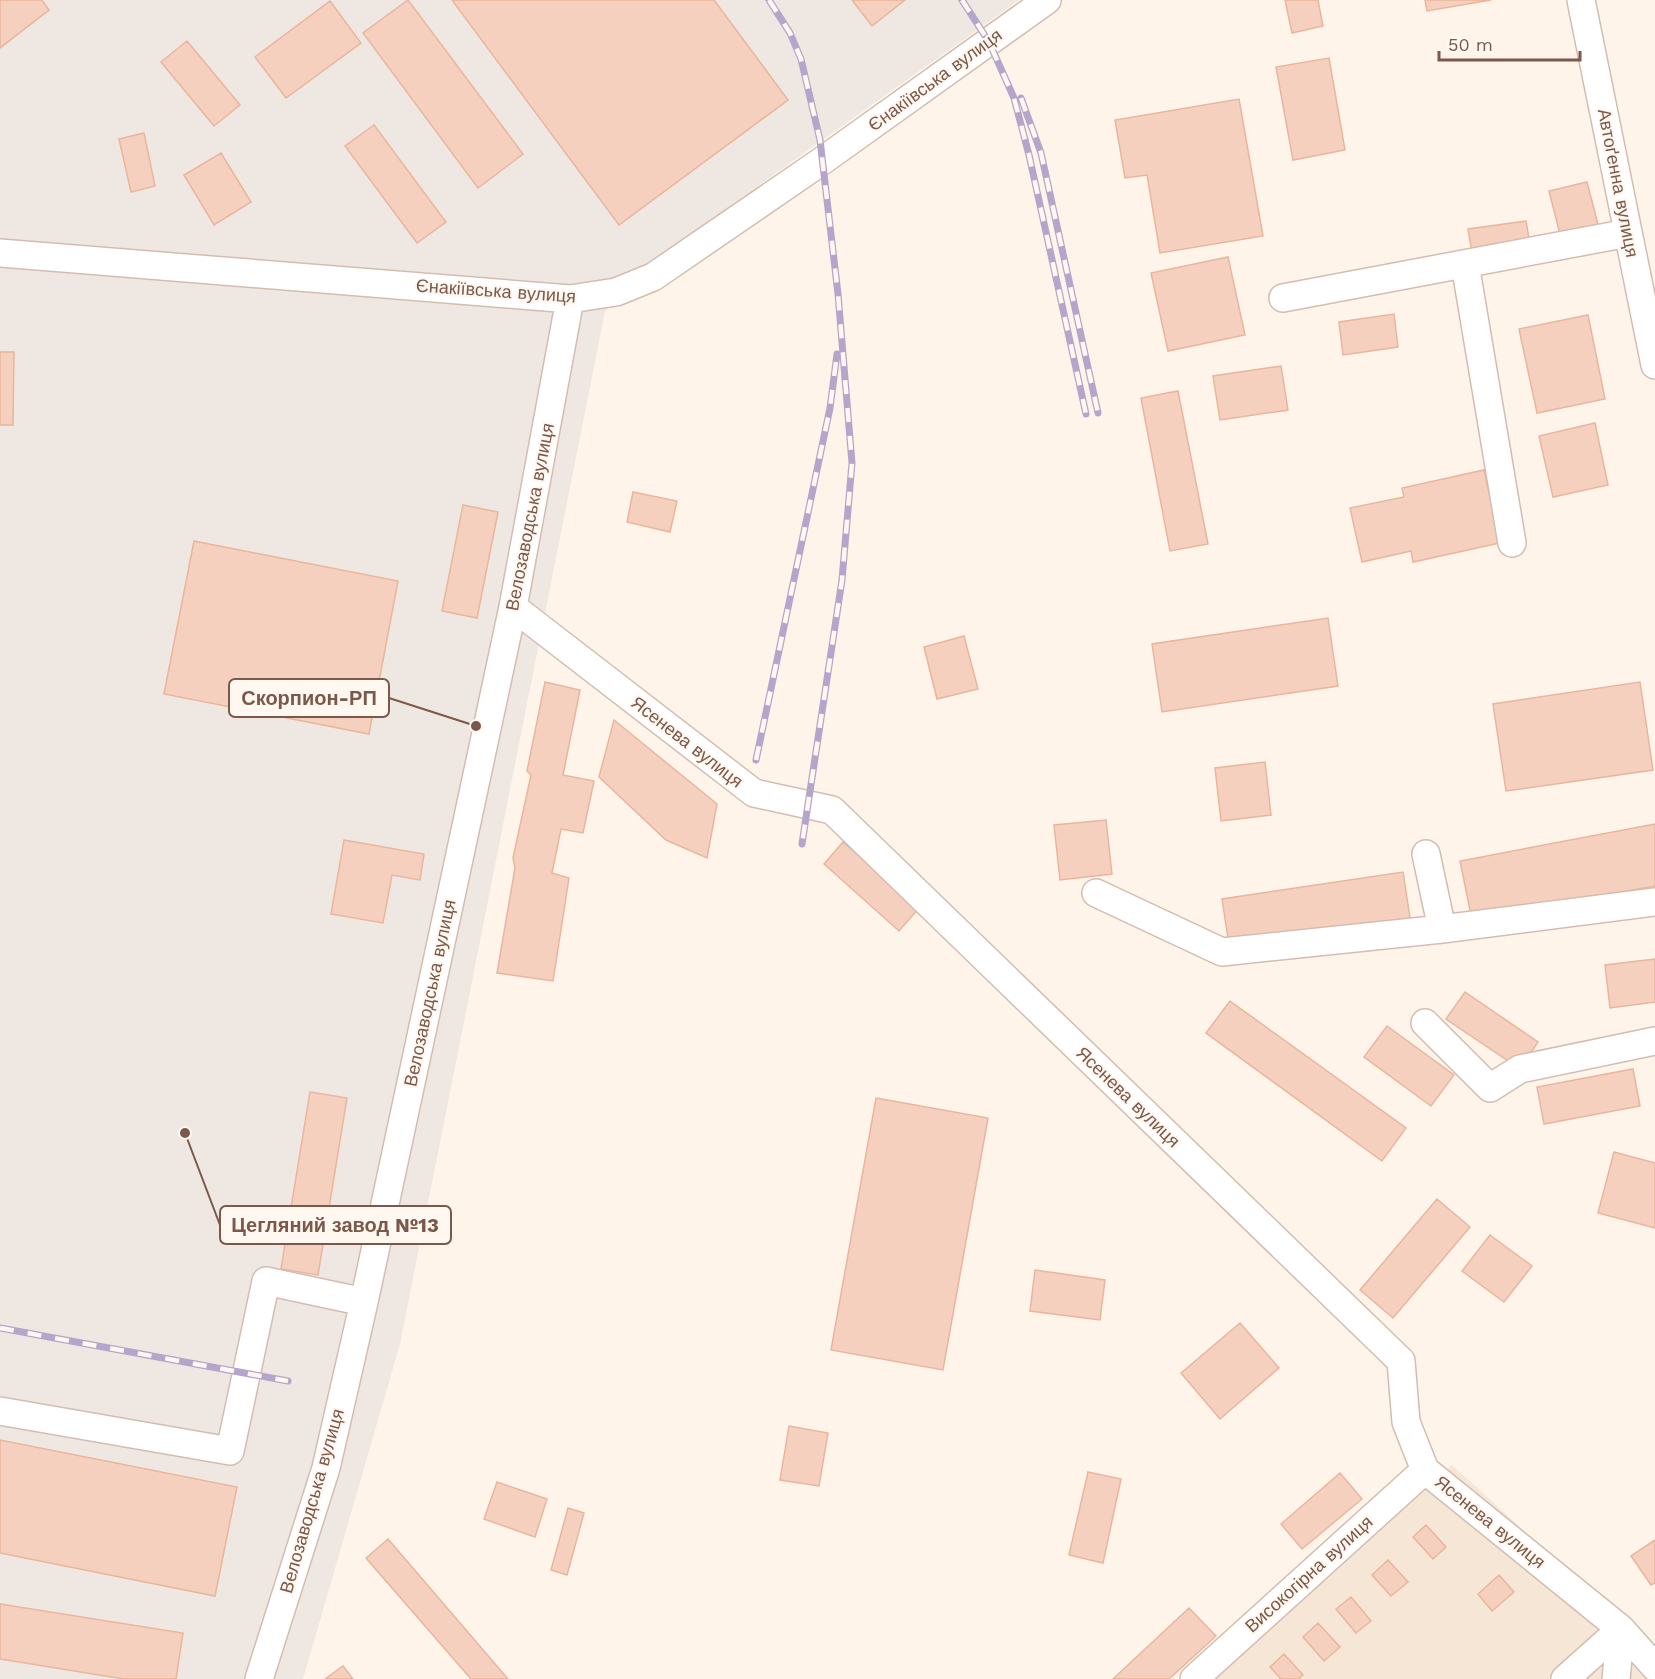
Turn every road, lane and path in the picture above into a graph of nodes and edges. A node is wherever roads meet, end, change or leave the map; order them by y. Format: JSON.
{"nodes":[{"id":1,"x":1047,"y":0,"type":"edge"},
{"id":2,"x":1581,"y":0,"type":"edge"},
{"id":3,"x":1628,"y":233,"type":"junction"},
{"id":4,"x":0,"y":253,"type":"edge"},
{"id":5,"x":1465,"y":264,"type":"junction"},
{"id":6,"x":570,"y":298,"type":"junction"},
{"id":7,"x":1283,"y":298,"type":"dead end"},
{"id":8,"x":1655,"y":365,"type":"edge"},
{"id":9,"x":1512,"y":543,"type":"dead end"},
{"id":10,"x":513,"y":607,"type":"junction"},
{"id":11,"x":1426,"y":854,"type":"dead end"},
{"id":12,"x":1096,"y":894,"type":"dead end"},
{"id":13,"x":1655,"y":902,"type":"edge"},
{"id":14,"x":1442,"y":929,"type":"junction"},
{"id":15,"x":1425,"y":1023,"type":"dead end"},
{"id":16,"x":1655,"y":1041,"type":"edge"},
{"id":17,"x":364,"y":1302,"type":"junction"},
{"id":18,"x":0,"y":1411,"type":"edge"},
{"id":19,"x":1425,"y":1470,"type":"junction"},
{"id":20,"x":1621,"y":1629,"type":"junction"},
{"id":21,"x":1655,"y":1667,"type":"edge"},
{"id":22,"x":259,"y":1679,"type":"edge"},
{"id":23,"x":1194,"y":1679,"type":"edge"},
{"id":24,"x":1565,"y":1679,"type":"edge"},
{"id":25,"x":1616,"y":1679,"type":"edge"}],
"edges":[{"from":1,"to":6,"type":"street","name":"Єнакіївська вулиця"},
{"from":2,"to":3,"type":"street","name":"Автоґенна вулиця"},
{"from":3,"to":5,"type":"street"},
{"from":3,"to":8,"type":"street","name":"Автоґенна вулиця"},
{"from":4,"to":6,"type":"street","name":"Єнакіївська вулиця"},
{"from":5,"to":7,"type":"street"},
{"from":5,"to":9,"type":"street"},
{"from":6,"to":10,"type":"street","name":"Велозаводська вулиця"},
{"from":10,"to":17,"type":"street","name":"Велозаводська вулиця"},
{"from":10,"to":19,"type":"street","name":"Ясенева вулиця"},
{"from":11,"to":14,"type":"street"},
{"from":12,"to":14,"type":"street"},
{"from":13,"to":14,"type":"street"},
{"from":15,"to":16,"type":"street"},
{"from":17,"to":18,"type":"street"},
{"from":17,"to":22,"type":"street","name":"Велозаводська вулиця"},
{"from":19,"to":20,"type":"street","name":"Ясенева вулиця"},
{"from":19,"to":23,"type":"street","name":"Високогірна вулиця"},
{"from":20,"to":21,"type":"street","name":"Ясенева вулиця"},
{"from":20,"to":24,"type":"street"},
{"from":20,"to":25,"type":"street"}]}
